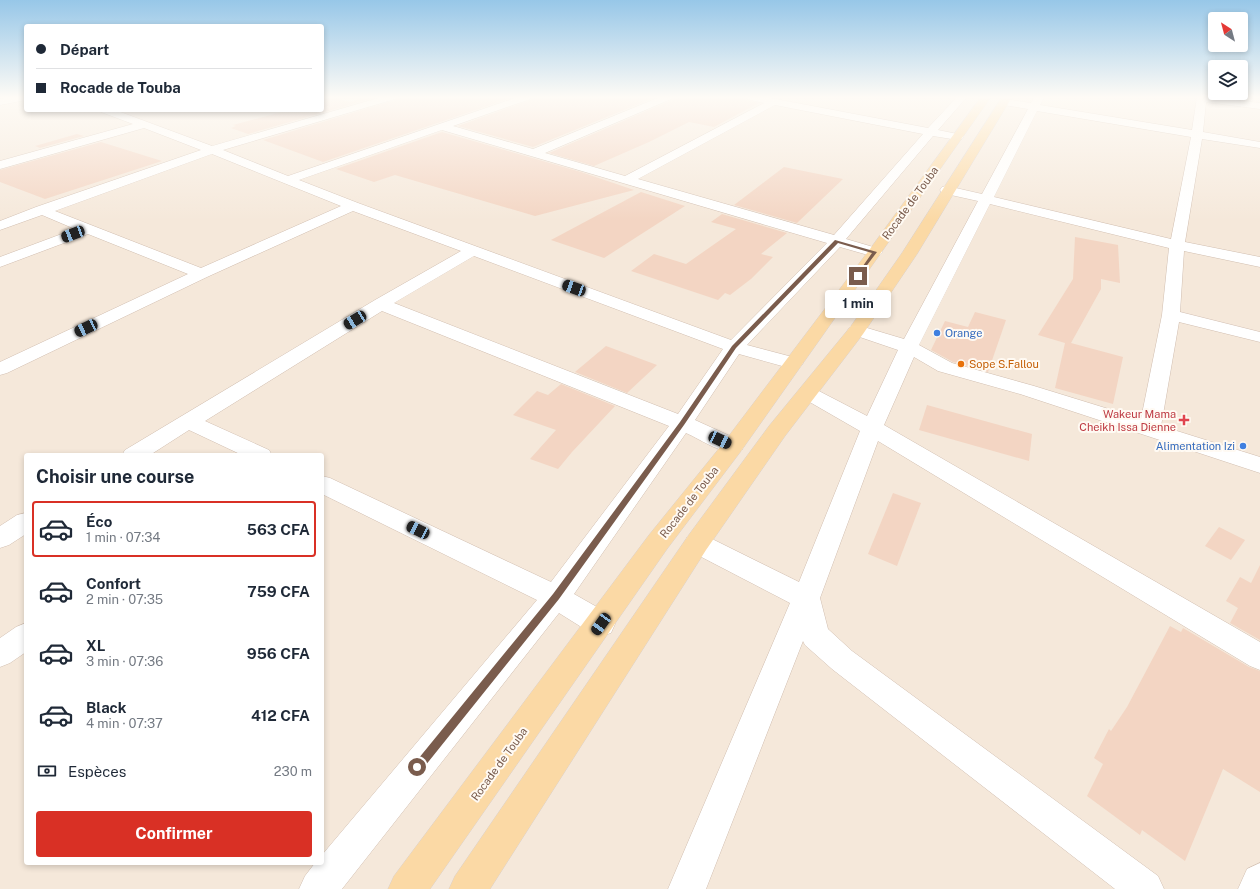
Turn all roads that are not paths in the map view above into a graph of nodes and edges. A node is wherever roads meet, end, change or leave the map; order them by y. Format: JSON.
{"nodes":[{"id":1,"x":95,"y":138,"type":"edge"},
{"id":2,"x":181,"y":138,"type":"edge"},
{"id":3,"x":251,"y":138,"type":"edge"},
{"id":4,"x":409,"y":138,"type":"edge"},
{"id":5,"x":484,"y":138,"type":"edge"},
{"id":6,"x":569,"y":138,"type":"edge"},
{"id":7,"x":705,"y":138,"type":"edge"},
{"id":8,"x":924,"y":138,"type":"edge"},
{"id":9,"x":957,"y":138,"type":"edge"},
{"id":10,"x":965,"y":138,"type":"edge"},
{"id":11,"x":1017,"y":138,"type":"edge"},
{"id":12,"x":1196,"y":138,"type":"edge"},
{"id":13,"x":1219,"y":138,"type":"edge"},
{"id":14,"x":1260,"y":145,"type":"edge"},
{"id":15,"x":212,"y":150,"type":"junction"},
{"id":16,"x":535,"y":153,"type":"junction"},
{"id":17,"x":0,"y":165,"type":"edge"},
{"id":18,"x":288,"y":180,"type":"junction"},
{"id":19,"x":627,"y":180,"type":"junction"},
{"id":20,"x":947,"y":190,"type":"junction"},
{"id":21,"x":985,"y":198,"type":"junction"},
{"id":22,"x":353,"y":206,"type":"junction"},
{"id":23,"x":41,"y":210,"type":"junction"},
{"id":24,"x":0,"y":226,"type":"edge"},
{"id":25,"x":87,"y":229,"type":"junction"},
{"id":26,"x":837,"y":241,"type":"junction"},
{"id":27,"x":1177,"y":245,"type":"junction"},
{"id":28,"x":0,"y":247,"type":"edge"},
{"id":29,"x":472,"y":250,"type":"junction"},
{"id":30,"x":875,"y":252,"type":"junction"},
{"id":31,"x":19,"y":255,"type":"junction"},
{"id":32,"x":0,"y":262,"type":"edge"},
{"id":33,"x":1260,"y":262,"type":"edge"},
{"id":34,"x":201,"y":274,"type":"junction"},
{"id":35,"x":381,"y":304,"type":"junction"},
{"id":36,"x":1171,"y":315,"type":"junction"},
{"id":37,"x":857,"y":330,"type":"junction"},
{"id":38,"x":1260,"y":337,"type":"edge"},
{"id":39,"x":734,"y":347,"type":"junction"},
{"id":40,"x":909,"y":347,"type":"junction"},
{"id":41,"x":793,"y":363,"type":"junction"},
{"id":42,"x":0,"y":369,"type":"edge"},
{"id":43,"x":808,"y":393,"type":"junction"},
{"id":44,"x":187,"y":421,"type":"junction"},
{"id":45,"x":682,"y":423,"type":"junction"},
{"id":46,"x":872,"y":428,"type":"junction"},
{"id":47,"x":1150,"y":430,"type":"junction"},
{"id":48,"x":733,"y":446,"type":"junction"},
{"id":49,"x":136,"y":453,"type":"edge"},
{"id":50,"x":257,"y":453,"type":"edge"},
{"id":51,"x":1260,"y":465,"type":"edge"},
{"id":52,"x":324,"y":485,"type":"edge"},
{"id":53,"x":24,"y":523,"type":"edge"},
{"id":54,"x":0,"y":538,"type":"edge"},
{"id":55,"x":697,"y":543,"type":"junction"},
{"id":56,"x":556,"y":596,"type":"junction"},
{"id":57,"x":806,"y":598,"type":"junction"},
{"id":58,"x":601,"y":624,"type":"junction"},
{"id":59,"x":24,"y":637,"type":"edge"},
{"id":60,"x":0,"y":654,"type":"edge"},
{"id":61,"x":1260,"y":657,"type":"edge"},
{"id":62,"x":1260,"y":882,"type":"edge"},
{"id":63,"x":318,"y":889,"type":"edge"},
{"id":64,"x":407,"y":889,"type":"edge"},
{"id":65,"x":468,"y":889,"type":"edge"},
{"id":66,"x":687,"y":889,"type":"edge"},
{"id":67,"x":1145,"y":889,"type":"edge"},
{"id":68,"x":1257,"y":889,"type":"edge"}],
"edges":[{"from":1,"to":17,"type":"street"},
{"from":2,"to":15,"type":"street"},
{"from":3,"to":15,"type":"street"},
{"from":4,"to":18,"type":"street"},
{"from":5,"to":16,"type":"street"},
{"from":6,"to":16,"type":"street"},
{"from":7,"to":19,"type":"street"},
{"from":8,"to":26,"type":"street"},
{"from":9,"to":30,"type":"main road","name":"Rocade de Touba"},
{"from":10,"to":20,"type":"main road","name":"Rocade de Touba"},
{"from":11,"to":21,"type":"street"},
{"from":12,"to":27,"type":"street"},
{"from":13,"to":14,"type":"street"},
{"from":15,"to":18,"type":"street"},
{"from":15,"to":23,"type":"street"},
{"from":16,"to":19,"type":"street"},
{"from":18,"to":22,"type":"street"},
{"from":19,"to":26,"type":"street"},
{"from":20,"to":21,"type":"street"},
{"from":20,"to":37,"type":"main road","name":"Rocade de Touba"},
{"from":21,"to":27,"type":"street"},
{"from":21,"to":40,"type":"street"},
{"from":22,"to":29,"type":"street"},
{"from":22,"to":34,"type":"street"},
{"from":23,"to":24,"type":"street"},
{"from":23,"to":25,"type":"street"},
{"from":25,"to":31,"type":"street"},
{"from":25,"to":34,"type":"street"},
{"from":26,"to":30,"type":"street"},
{"from":26,"to":39,"type":"street"},
{"from":27,"to":33,"type":"street"},
{"from":27,"to":36,"type":"street"},
{"from":28,"to":31,"type":"street"},
{"from":29,"to":35,"type":"street"},
{"from":29,"to":39,"type":"street"},
{"from":30,"to":41,"type":"main road","name":"Rocade de Touba"},
{"from":31,"to":32,"type":"street"},
{"from":34,"to":42,"type":"street"},
{"from":35,"to":44,"type":"street"},
{"from":35,"to":45,"type":"street"},
{"from":36,"to":38,"type":"street"},
{"from":36,"to":47,"type":"street"},
{"from":37,"to":40,"type":"street"},
{"from":37,"to":43,"type":"main road","name":"Rocade de Touba"},
{"from":39,"to":41,"type":"street"},
{"from":39,"to":45,"type":"street"},
{"from":40,"to":46,"type":"street"},
{"from":40,"to":47,"type":"street"},
{"from":41,"to":48,"type":"main road","name":"Rocade de Touba"},
{"from":43,"to":46,"type":"street"},
{"from":43,"to":55,"type":"main road","name":"Rocade de Touba"},
{"from":44,"to":49,"type":"street"},
{"from":44,"to":50,"type":"street"},
{"from":45,"to":48,"type":"street"},
{"from":45,"to":56,"type":"street"},
{"from":46,"to":57,"type":"street"},
{"from":46,"to":61,"type":"street"},
{"from":47,"to":51,"type":"street"},
{"from":48,"to":58,"type":"main road","name":"Rocade de Touba"},
{"from":52,"to":56,"type":"street"},
{"from":53,"to":54,"type":"street"},
{"from":55,"to":57,"type":"street"},
{"from":55,"to":65,"type":"main road","name":"Rocade de Touba"},
{"from":56,"to":58,"type":"street"},
{"from":56,"to":63,"type":"street"},
{"from":57,"to":66,"type":"street"},
{"from":57,"to":67,"type":"street"},
{"from":58,"to":64,"type":"main road","name":"Rocade de Touba"},
{"from":59,"to":60,"type":"street"},
{"from":62,"to":68,"type":"street"}]}
